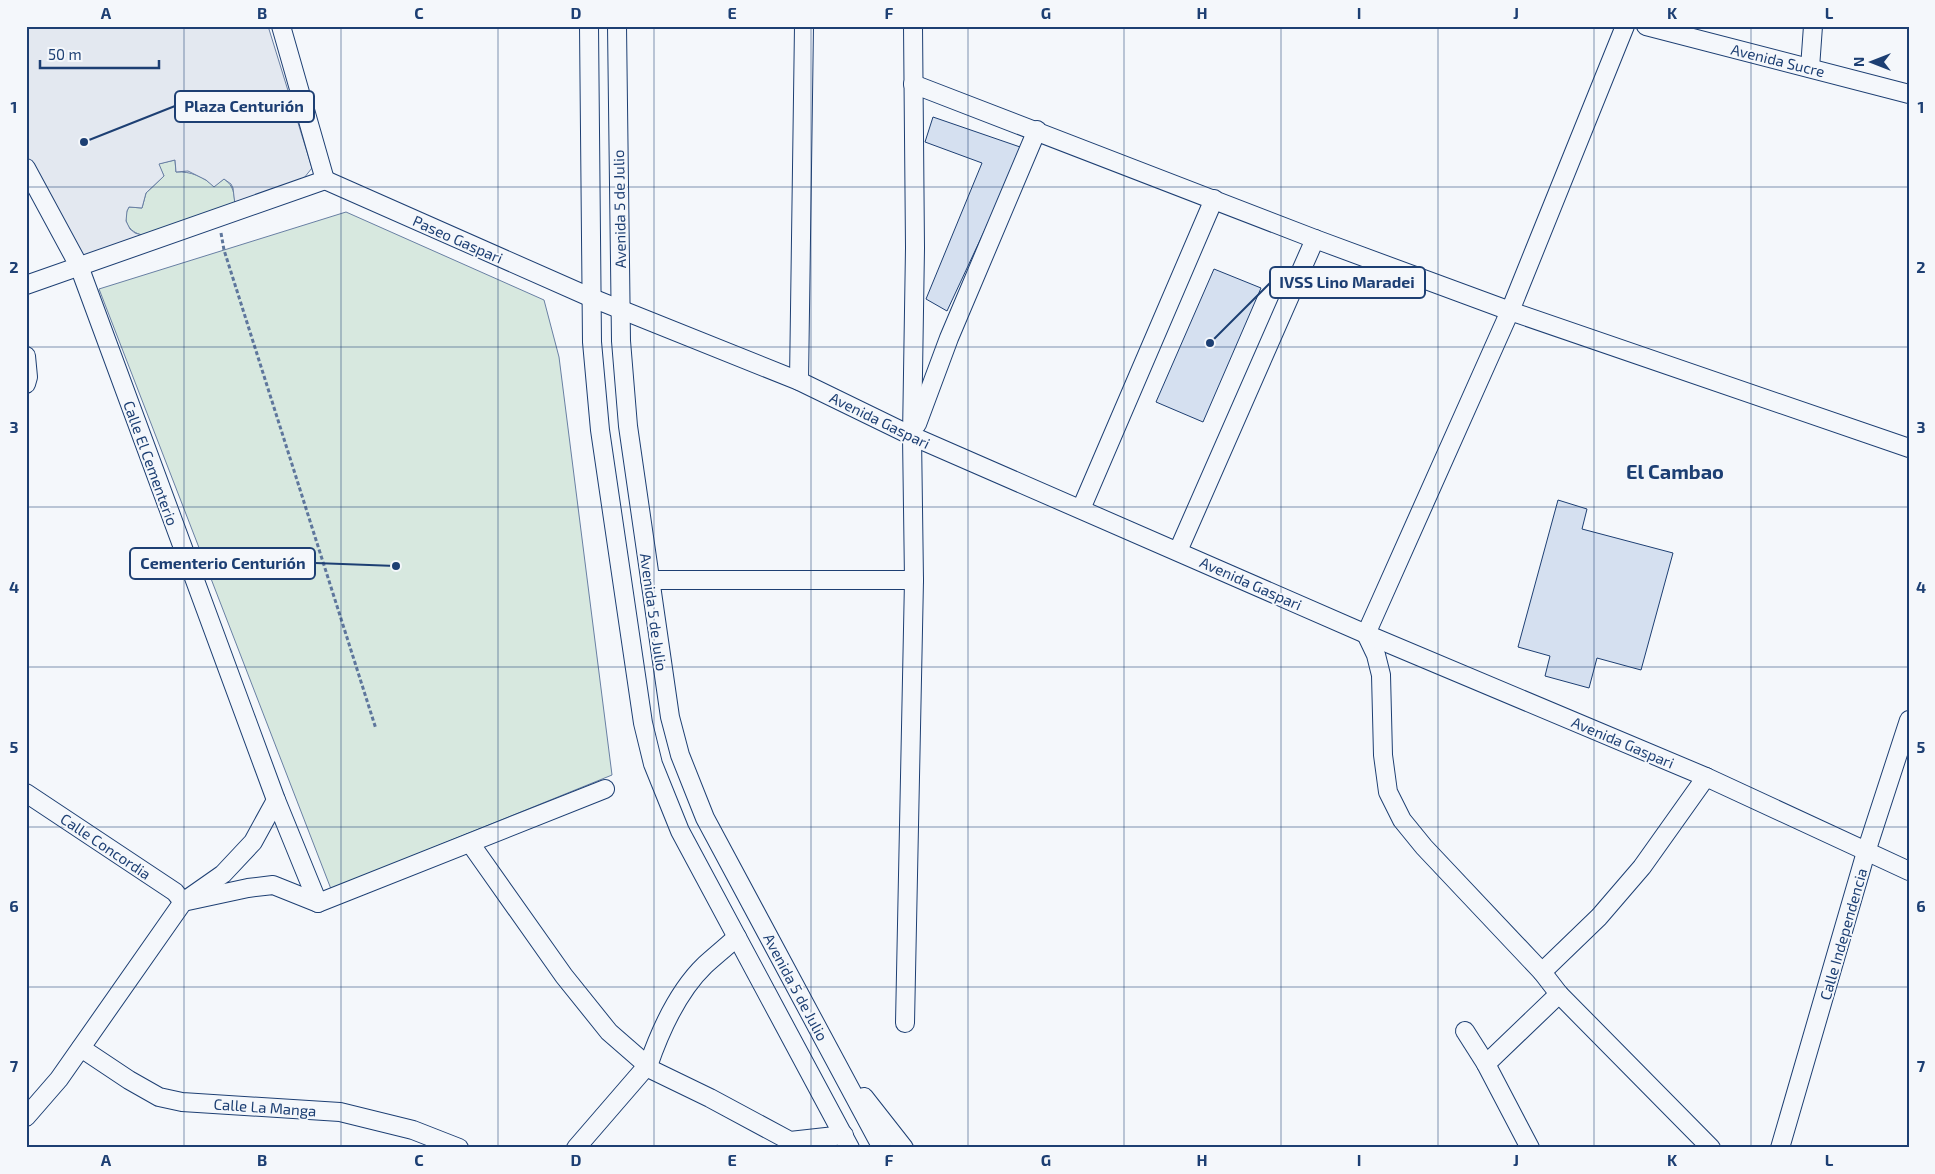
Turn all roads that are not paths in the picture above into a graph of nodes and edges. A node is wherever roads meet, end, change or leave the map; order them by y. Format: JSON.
{"nodes":[{"id":1,"x":281,"y":26,"type":"edge"},
{"id":2,"x":589,"y":26,"type":"edge"},
{"id":3,"x":617,"y":26,"type":"edge"},
{"id":4,"x":804,"y":26,"type":"edge"},
{"id":5,"x":912,"y":26,"type":"edge"},
{"id":6,"x":1625,"y":26,"type":"edge"},
{"id":7,"x":1646,"y":26,"type":"edge"},
{"id":8,"x":1813,"y":26,"type":"edge"},
{"id":9,"x":1810,"y":68,"type":"junction"},
{"id":10,"x":913,"y":84,"type":"junction"},
{"id":11,"x":1909,"y":94,"type":"edge"},
{"id":12,"x":1038,"y":130,"type":"junction"},
{"id":13,"x":26,"y":168,"type":"edge"},
{"id":14,"x":325,"y":180,"type":"junction"},
{"id":15,"x":1214,"y":199,"type":"junction"},
{"id":16,"x":1315,"y":238,"type":"junction"},
{"id":17,"x":79,"y":266,"type":"junction"},
{"id":18,"x":26,"y":285,"type":"edge"},
{"id":19,"x":592,"y":298,"type":"junction"},
{"id":20,"x":620,"y":308,"type":"junction"},
{"id":21,"x":1510,"y":311,"type":"junction"},
{"id":22,"x":26,"y":356,"type":"edge"},
{"id":23,"x":799,"y":381,"type":"junction"},
{"id":24,"x":26,"y":384,"type":"edge"},
{"id":25,"x":912,"y":436,"type":"junction"},
{"id":26,"x":1909,"y":448,"type":"edge"},
{"id":27,"x":1082,"y":509,"type":"junction"},
{"id":28,"x":1178,"y":551,"type":"junction"},
{"id":29,"x":650,"y":580,"type":"junction"},
{"id":30,"x":914,"y":580,"type":"junction"},
{"id":31,"x":1366,"y":634,"type":"junction"},
{"id":32,"x":1909,"y":720,"type":"edge"},
{"id":33,"x":1706,"y":778,"type":"junction"},
{"id":34,"x":605,"y":789,"type":"dead end"},
{"id":35,"x":26,"y":792,"type":"edge"},
{"id":36,"x":276,"y":800,"type":"junction"},
{"id":37,"x":470,"y":843,"type":"junction"},
{"id":38,"x":1866,"y":852,"type":"junction"},
{"id":39,"x":1909,"y":870,"type":"edge"},
{"id":40,"x":183,"y":902,"type":"junction"},
{"id":41,"x":318,"y":903,"type":"junction"},
{"id":42,"x":737,"y":937,"type":"junction"},
{"id":43,"x":1542,"y":972,"type":"junction"},
{"id":44,"x":1559,"y":994,"type":"junction"},
{"id":45,"x":905,"y":1023,"type":"dead end"},
{"id":46,"x":1464,"y":1031,"type":"dead end"},
{"id":47,"x":80,"y":1048,"type":"junction"},
{"id":48,"x":1486,"y":1064,"type":"junction"},
{"id":49,"x":647,"y":1067,"type":"junction"},
{"id":50,"x":840,"y":1069,"type":"junction"},
{"id":51,"x":26,"y":1117,"type":"edge"},
{"id":52,"x":847,"y":1142,"type":"edge"},
{"id":53,"x":459,"y":1148,"type":"edge"},
{"id":54,"x":576,"y":1148,"type":"edge"},
{"id":55,"x":882,"y":1148,"type":"edge"},
{"id":56,"x":904,"y":1148,"type":"edge"},
{"id":57,"x":1530,"y":1148,"type":"edge"},
{"id":58,"x":1712,"y":1148,"type":"edge"},
{"id":59,"x":1780,"y":1148,"type":"edge"}],
"edges":[{"from":1,"to":14,"type":"street"},
{"from":2,"to":19,"type":"street","name":"Avenida 5 de Julio"},
{"from":3,"to":20,"type":"street","name":"Avenida 5 de Julio"},
{"from":4,"to":23,"type":"street"},
{"from":5,"to":10,"type":"street"},
{"from":6,"to":21,"type":"street"},
{"from":7,"to":9,"type":"street","name":"Avenida Sucre"},
{"from":8,"to":9,"type":"street"},
{"from":9,"to":11,"type":"street","name":"Avenida Sucre"},
{"from":10,"to":12,"type":"street"},
{"from":10,"to":25,"type":"street"},
{"from":12,"to":15,"type":"street"},
{"from":12,"to":25,"type":"street"},
{"from":13,"to":17,"type":"street","name":"Calle El Cementerio"},
{"from":14,"to":17,"type":"street"},
{"from":14,"to":19,"type":"street","name":"Paseo Gaspari"},
{"from":15,"to":16,"type":"street"},
{"from":15,"to":27,"type":"street"},
{"from":16,"to":21,"type":"street"},
{"from":16,"to":28,"type":"street"},
{"from":17,"to":18,"type":"street"},
{"from":17,"to":36,"type":"street","name":"Calle El Cementerio"},
{"from":19,"to":20,"type":"street","name":"Avenida Gaspari"},
{"from":19,"to":42,"type":"street","name":"Avenida 5 de Julio"},
{"from":20,"to":23,"type":"street","name":"Avenida Gaspari"},
{"from":20,"to":29,"type":"street","name":"Avenida 5 de Julio"},
{"from":21,"to":26,"type":"street"},
{"from":21,"to":31,"type":"street"},
{"from":22,"to":24,"type":"street"},
{"from":23,"to":25,"type":"street","name":"Avenida Gaspari"},
{"from":25,"to":27,"type":"street","name":"Avenida Gaspari"},
{"from":25,"to":30,"type":"street"},
{"from":27,"to":28,"type":"street","name":"Avenida Gaspari"},
{"from":28,"to":31,"type":"street","name":"Avenida Gaspari"},
{"from":29,"to":30,"type":"street"},
{"from":29,"to":50,"type":"street","name":"Avenida 5 de Julio"},
{"from":30,"to":45,"type":"street"},
{"from":31,"to":33,"type":"street","name":"Avenida Gaspari"},
{"from":31,"to":43,"type":"street"},
{"from":32,"to":38,"type":"street","name":"Calle Independencia"},
{"from":33,"to":38,"type":"street","name":"Avenida Gaspari"},
{"from":33,"to":43,"type":"street"},
{"from":34,"to":37,"type":"street"},
{"from":35,"to":40,"type":"street","name":"Calle Concordia"},
{"from":36,"to":40,"type":"street"},
{"from":36,"to":41,"type":"street","name":"Calle El Cementerio"},
{"from":37,"to":41,"type":"street"},
{"from":37,"to":49,"type":"street"},
{"from":38,"to":39,"type":"street","name":"Avenida Gaspari"},
{"from":38,"to":59,"type":"street","name":"Calle Independencia"},
{"from":40,"to":41,"type":"street"},
{"from":40,"to":47,"type":"street"},
{"from":42,"to":49,"type":"street"},
{"from":42,"to":52,"type":"street","name":"Avenida 5 de Julio"},
{"from":43,"to":44,"type":"street"},
{"from":44,"to":48,"type":"street"},
{"from":44,"to":58,"type":"street"},
{"from":46,"to":48,"type":"street"},
{"from":47,"to":51,"type":"street"},
{"from":47,"to":53,"type":"street","name":"Calle La Manga"},
{"from":48,"to":57,"type":"street"},
{"from":49,"to":52,"type":"street"},
{"from":49,"to":54,"type":"street"},
{"from":50,"to":55,"type":"street","name":"Avenida 5 de Julio"},
{"from":50,"to":56,"type":"street"}]}
